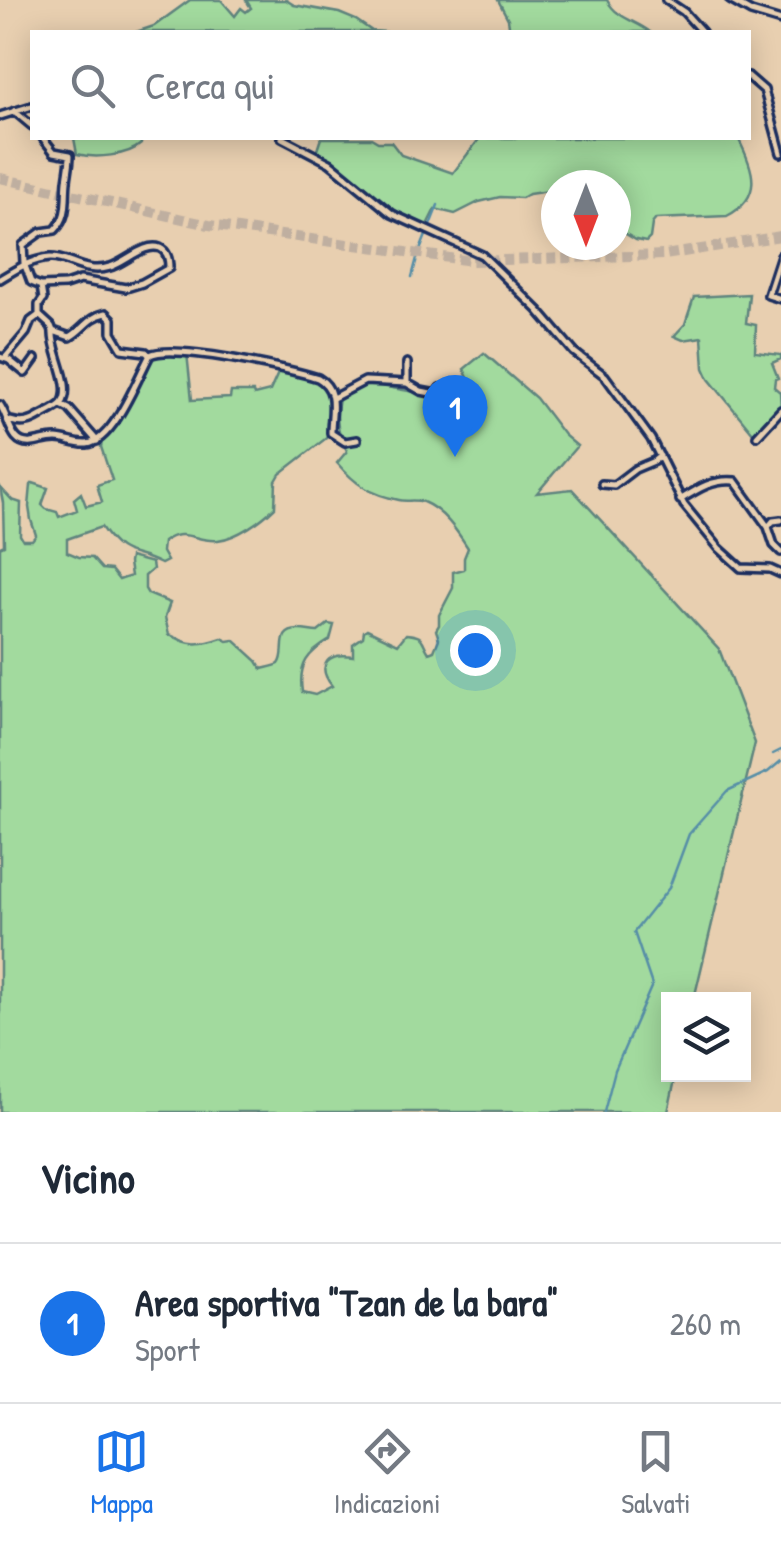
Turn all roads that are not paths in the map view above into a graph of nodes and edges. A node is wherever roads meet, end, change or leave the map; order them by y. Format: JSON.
{"nodes":[{"id":1,"x":666,"y":0,"type":"edge"},
{"id":2,"x":730,"y":0,"type":"edge"},
{"id":3,"x":781,"y":21,"type":"edge"},
{"id":4,"x":700,"y":30,"type":"edge"},
{"id":5,"x":751,"y":79,"type":"edge"},
{"id":6,"x":30,"y":107,"type":"edge"},
{"id":7,"x":14,"y":112,"type":"junction"},
{"id":8,"x":0,"y":116,"type":"edge"},
{"id":9,"x":30,"y":124,"type":"edge"},
{"id":10,"x":45,"y":140,"type":"edge"},
{"id":11,"x":286,"y":140,"type":"edge"},
{"id":12,"x":781,"y":153,"type":"edge"},
{"id":13,"x":781,"y":255,"type":"edge"},
{"id":14,"x":24,"y":263,"type":"junction"},
{"id":15,"x":0,"y":278,"type":"edge"},
{"id":16,"x":41,"y":286,"type":"junction"},
{"id":17,"x":781,"y":299,"type":"edge"},
{"id":18,"x":39,"y":315,"type":"junction"},
{"id":19,"x":53,"y":331,"type":"junction"},
{"id":20,"x":150,"y":355,"type":"junction"},
{"id":21,"x":3,"y":357,"type":"edge"},
{"id":22,"x":35,"y":359,"type":"dead end"},
{"id":23,"x":407,"y":363,"type":"dead end"},
{"id":24,"x":408,"y":383,"type":"junction"},
{"id":25,"x":440,"y":388,"type":"dead end"},
{"id":26,"x":334,"y":398,"type":"junction"},
{"id":27,"x":0,"y":405,"type":"edge"},
{"id":28,"x":61,"y":405,"type":"junction"},
{"id":29,"x":781,"y":410,"type":"edge"},
{"id":30,"x":9,"y":422,"type":"junction"},
{"id":31,"x":758,"y":436,"type":"dead end"},
{"id":32,"x":357,"y":440,"type":"dead end"},
{"id":33,"x":97,"y":441,"type":"junction"},
{"id":34,"x":660,"y":456,"type":"junction"},
{"id":35,"x":602,"y":484,"type":"dead end"},
{"id":36,"x":679,"y":498,"type":"junction"},
{"id":37,"x":781,"y":520,"type":"edge"},
{"id":38,"x":768,"y":527,"type":"junction"},
{"id":39,"x":781,"y":552,"type":"edge"},
{"id":40,"x":781,"y":574,"type":"edge"}],
"edges":[{"from":1,"to":4,"type":"street"},
{"from":2,"to":3,"type":"street"},
{"from":5,"to":12,"type":"street"},
{"from":6,"to":7,"type":"street"},
{"from":7,"to":8,"type":"street"},
{"from":7,"to":9,"type":"street"},
{"from":10,"to":14,"type":"street"},
{"from":11,"to":34,"type":"street"},
{"from":13,"to":17,"type":"street"},
{"from":14,"to":15,"type":"street"},
{"from":14,"to":16,"type":"street"},
{"from":14,"to":16,"type":"street"},
{"from":16,"to":18,"type":"street"},
{"from":18,"to":19,"type":"street"},
{"from":18,"to":21,"type":"street"},
{"from":19,"to":20,"type":"street"},
{"from":19,"to":28,"type":"street"},
{"from":20,"to":26,"type":"street"},
{"from":20,"to":33,"type":"street"},
{"from":21,"to":22,"type":"street"},
{"from":23,"to":24,"type":"street"},
{"from":24,"to":25,"type":"street"},
{"from":24,"to":26,"type":"street"},
{"from":26,"to":32,"type":"street"},
{"from":27,"to":30,"type":"street"},
{"from":28,"to":30,"type":"street"},
{"from":28,"to":33,"type":"street"},
{"from":29,"to":31,"type":"street"},
{"from":30,"to":33,"type":"street"},
{"from":34,"to":35,"type":"street"},
{"from":34,"to":36,"type":"street"},
{"from":36,"to":38,"type":"street"},
{"from":36,"to":40,"type":"street"},
{"from":37,"to":38,"type":"street"},
{"from":38,"to":39,"type":"street"}]}
